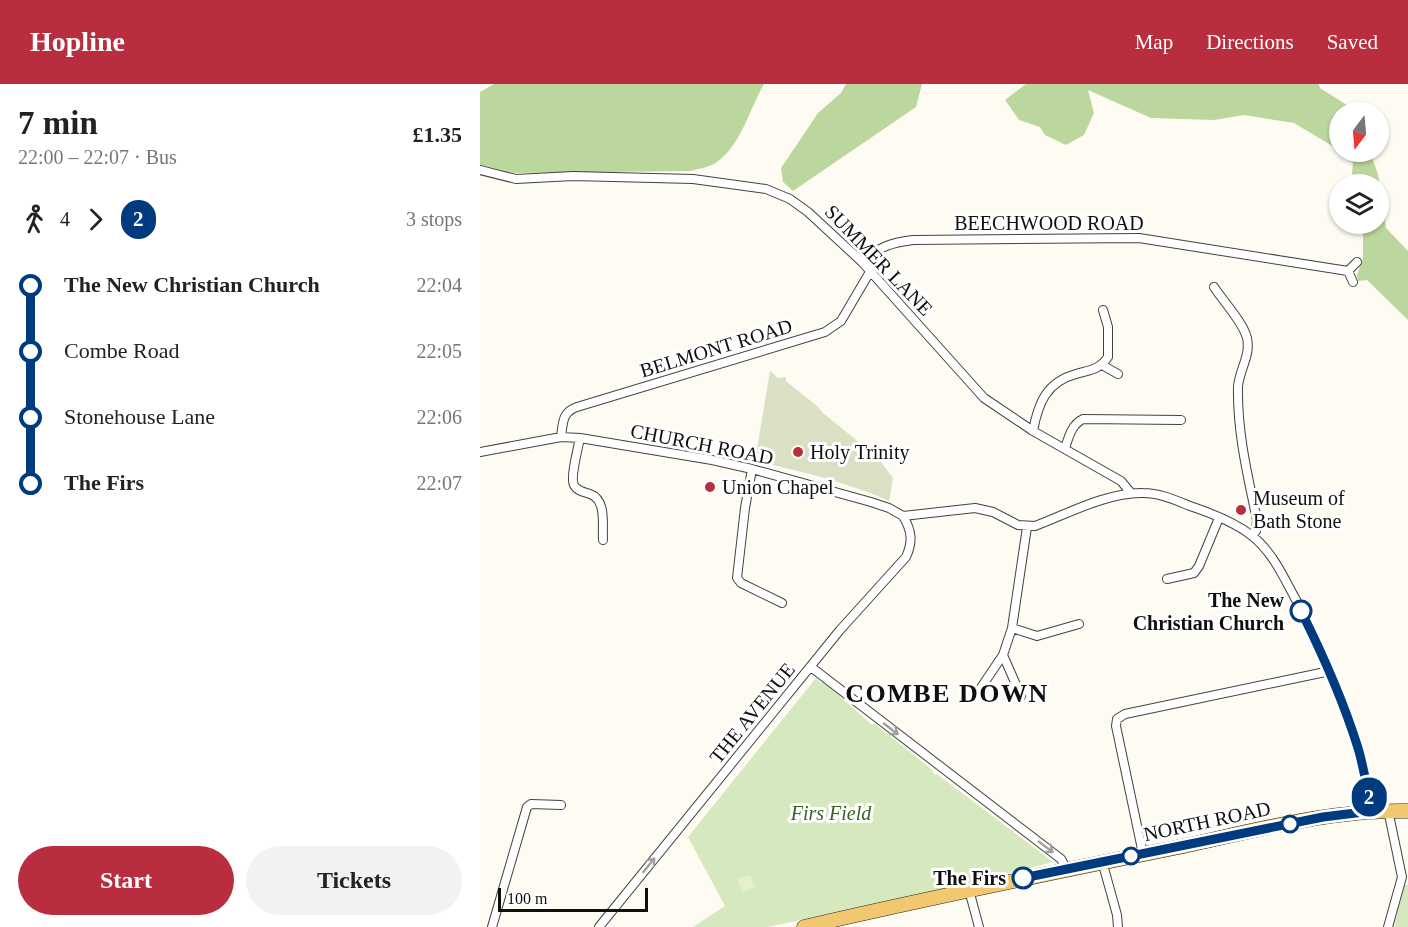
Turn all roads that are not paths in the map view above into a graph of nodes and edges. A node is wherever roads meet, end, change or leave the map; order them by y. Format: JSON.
{"nodes":[{"id":1,"x":480,"y":170,"type":"edge"},
{"id":2,"x":862,"y":262,"type":"junction"},
{"id":3,"x":1357,"y":262,"type":"dead end"},
{"id":4,"x":870,"y":270,"type":"junction"},
{"id":5,"x":1348,"y":271,"type":"junction"},
{"id":6,"x":1353,"y":282,"type":"dead end"},
{"id":7,"x":1214,"y":287,"type":"dead end"},
{"id":8,"x":1103,"y":310,"type":"dead end"},
{"id":9,"x":1102,"y":365,"type":"junction"},
{"id":10,"x":1118,"y":374,"type":"dead end"},
{"id":11,"x":1181,"y":420,"type":"dead end"},
{"id":12,"x":1032,"y":431,"type":"junction"},
{"id":13,"x":561,"y":437,"type":"junction"},
{"id":14,"x":580,"y":438,"type":"junction"},
{"id":15,"x":1065,"y":448,"type":"junction"},
{"id":16,"x":480,"y":452,"type":"edge"},
{"id":17,"x":752,"y":469,"type":"junction"},
{"id":18,"x":1131,"y":493,"type":"junction"},
{"id":19,"x":903,"y":516,"type":"junction"},
{"id":20,"x":1219,"y":518,"type":"junction"},
{"id":21,"x":1027,"y":527,"type":"junction"},
{"id":22,"x":1252,"y":536,"type":"junction"},
{"id":23,"x":603,"y":540,"type":"dead end"},
{"id":24,"x":1167,"y":579,"type":"dead end"},
{"id":25,"x":782,"y":603,"type":"dead end"},
{"id":26,"x":1079,"y":624,"type":"dead end"},
{"id":27,"x":1012,"y":628,"type":"junction"},
{"id":28,"x":1003,"y":655,"type":"junction"},
{"id":29,"x":811,"y":667,"type":"junction"},
{"id":30,"x":1330,"y":671,"type":"junction"},
{"id":31,"x":978,"y":692,"type":"dead end"},
{"id":32,"x":1021,"y":696,"type":"dead end"},
{"id":33,"x":561,"y":805,"type":"dead end"},
{"id":34,"x":1388,"y":810,"type":"junction"},
{"id":35,"x":1372,"y":811,"type":"junction"},
{"id":36,"x":1408,"y":811,"type":"edge"},
{"id":37,"x":1143,"y":854,"type":"junction"},
{"id":38,"x":1102,"y":861,"type":"junction"},
{"id":39,"x":1066,"y":868,"type":"junction"},
{"id":40,"x":969,"y":890,"type":"junction"},
{"id":41,"x":492,"y":927,"type":"edge"},
{"id":42,"x":599,"y":927,"type":"edge"},
{"id":43,"x":804,"y":927,"type":"edge"},
{"id":44,"x":979,"y":927,"type":"edge"},
{"id":45,"x":1118,"y":927,"type":"edge"},
{"id":46,"x":1388,"y":927,"type":"edge"}],
"edges":[{"from":1,"to":2,"type":"street","name":"SUMMER LANE"},
{"from":2,"to":4,"type":"street","name":"SUMMER LANE"},
{"from":2,"to":5,"type":"street","name":"BEECHWOOD ROAD"},
{"from":3,"to":5,"type":"street"},
{"from":4,"to":12,"type":"street","name":"SUMMER LANE"},
{"from":4,"to":13,"type":"street","name":"BELMONT ROAD"},
{"from":5,"to":6,"type":"street"},
{"from":7,"to":22,"type":"street"},
{"from":8,"to":9,"type":"street"},
{"from":9,"to":10,"type":"street"},
{"from":9,"to":12,"type":"street"},
{"from":11,"to":15,"type":"street"},
{"from":12,"to":15,"type":"street","name":"SUMMER LANE"},
{"from":13,"to":14,"type":"street","name":"CHURCH ROAD"},
{"from":13,"to":16,"type":"street","name":"CHURCH ROAD"},
{"from":14,"to":17,"type":"street","name":"CHURCH ROAD"},
{"from":14,"to":23,"type":"street"},
{"from":15,"to":18,"type":"street","name":"SUMMER LANE"},
{"from":17,"to":19,"type":"street","name":"CHURCH ROAD"},
{"from":17,"to":25,"type":"street"},
{"from":18,"to":20,"type":"street"},
{"from":18,"to":21,"type":"street"},
{"from":19,"to":21,"type":"street"},
{"from":19,"to":29,"type":"street","name":"THE AVENUE"},
{"from":20,"to":22,"type":"street"},
{"from":20,"to":24,"type":"street"},
{"from":21,"to":27,"type":"street"},
{"from":22,"to":30,"type":"street"},
{"from":26,"to":27,"type":"street"},
{"from":27,"to":28,"type":"street"},
{"from":28,"to":31,"type":"street"},
{"from":28,"to":32,"type":"street"},
{"from":29,"to":39,"type":"street","one_way":true},
{"from":42,"to":29,"type":"street","name":"THE AVENUE","one_way":true},
{"from":30,"to":35,"type":"street"},
{"from":30,"to":37,"type":"street"},
{"from":33,"to":41,"type":"street"},
{"from":34,"to":35,"type":"main road","name":"NORTH ROAD"},
{"from":34,"to":36,"type":"main road","name":"NORTH ROAD"},
{"from":34,"to":46,"type":"street"},
{"from":35,"to":37,"type":"main road","name":"NORTH ROAD"},
{"from":37,"to":38,"type":"main road","name":"NORTH ROAD"},
{"from":38,"to":39,"type":"main road","name":"NORTH ROAD"},
{"from":38,"to":45,"type":"street"},
{"from":39,"to":40,"type":"main road","name":"NORTH ROAD"},
{"from":40,"to":43,"type":"main road","name":"NORTH ROAD"},
{"from":40,"to":44,"type":"street"}]}
